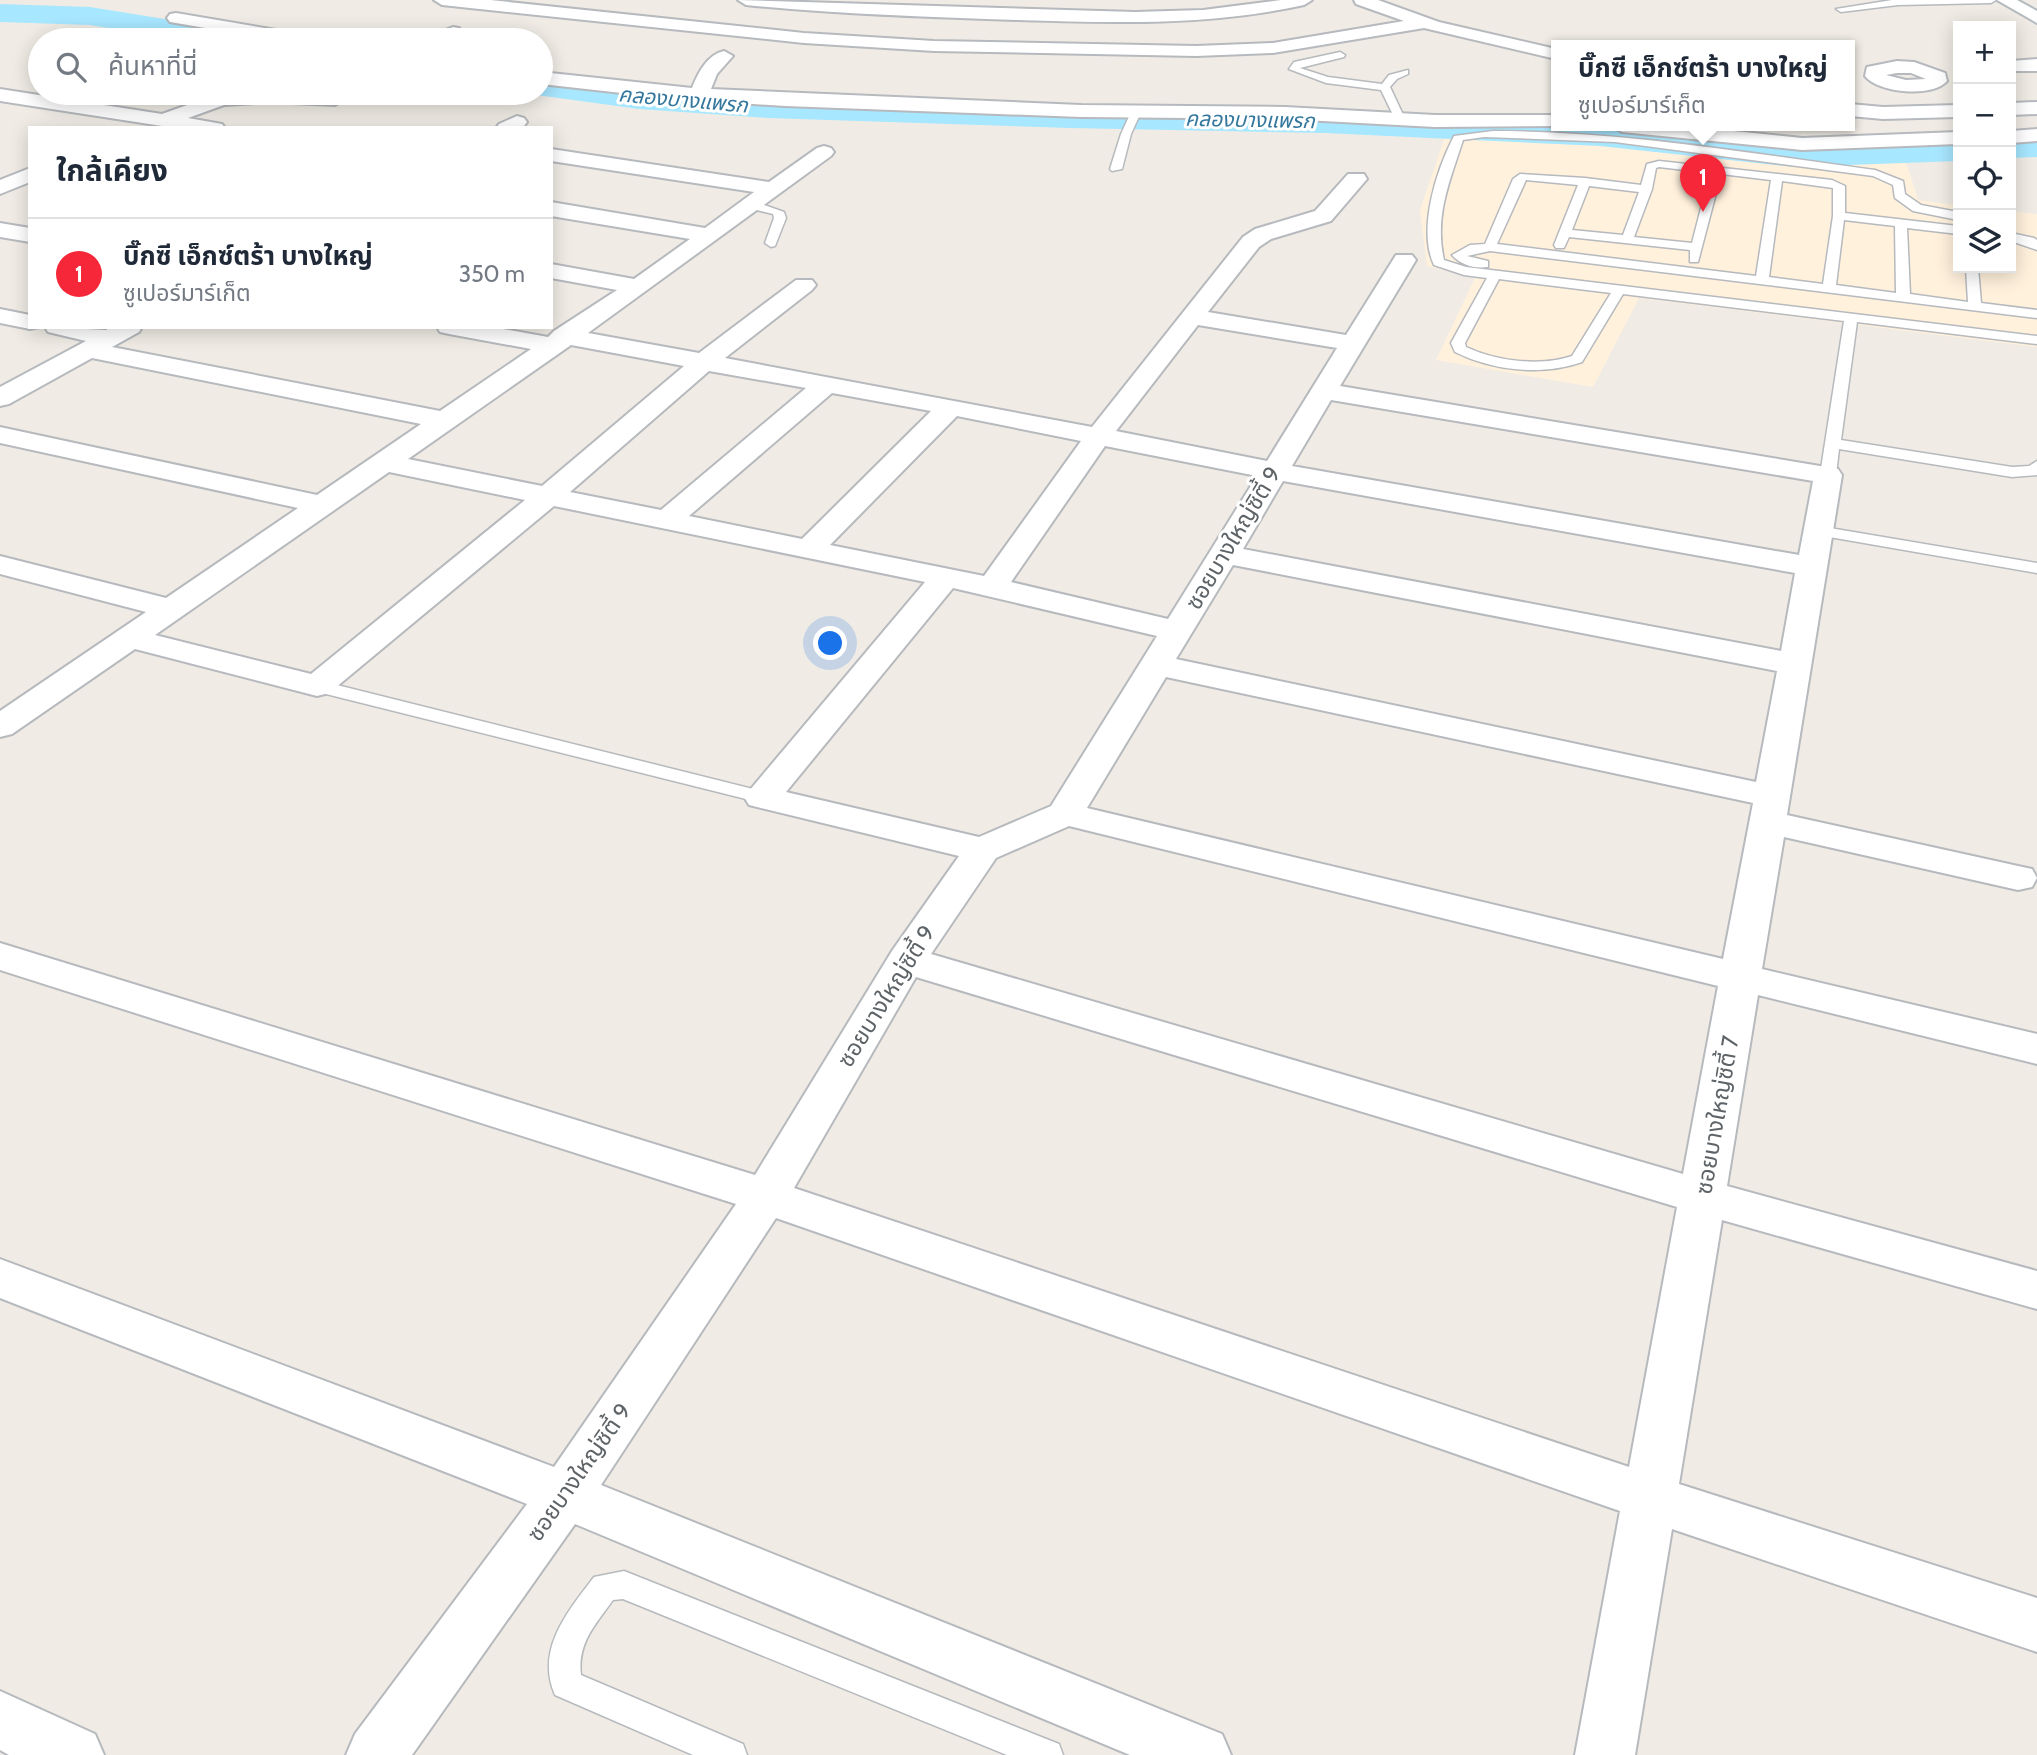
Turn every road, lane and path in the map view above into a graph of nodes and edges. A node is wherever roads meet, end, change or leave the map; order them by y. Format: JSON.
{"nodes":[{"id":1,"x":442,"y":0,"type":"edge"},
{"id":2,"x":746,"y":0,"type":"edge"},
{"id":3,"x":1304,"y":0,"type":"edge"},
{"id":4,"x":1362,"y":0,"type":"edge"},
{"id":5,"x":1991,"y":0,"type":"edge"},
{"id":6,"x":2005,"y":0,"type":"edge"},
{"id":7,"x":953,"y":6,"type":"edge"},
{"id":8,"x":1841,"y":9,"type":"dead end"},
{"id":9,"x":176,"y":18,"type":"dead end"},
{"id":10,"x":2037,"y":18,"type":"edge"},
{"id":11,"x":1429,"y":24,"type":"junction"},
{"id":12,"x":235,"y":28,"type":"edge"},
{"id":13,"x":934,"y":46,"type":"junction"},
{"id":14,"x":1551,"y":53,"type":"edge"},
{"id":15,"x":1340,"y":55,"type":"dead end"},
{"id":16,"x":724,"y":56,"type":"dead end"},
{"id":17,"x":1551,"y":61,"type":"edge"},
{"id":18,"x":924,"y":65,"type":"dead end"},
{"id":19,"x":2037,"y":65,"type":"edge"},
{"id":20,"x":2016,"y":66,"type":"edge"},
{"id":21,"x":1953,"y":67,"type":"edge"},
{"id":22,"x":1914,"y":68,"type":"junction"},
{"id":23,"x":1404,"y":72,"type":"dead end"},
{"id":24,"x":2016,"y":75,"type":"edge"},
{"id":25,"x":2037,"y":75,"type":"edge"},
{"id":26,"x":1953,"y":76,"type":"edge"},
{"id":27,"x":1938,"y":77,"type":"junction"},
{"id":28,"x":1878,"y":78,"type":"junction"},
{"id":29,"x":553,"y":79,"type":"edge"},
{"id":30,"x":28,"y":82,"type":"edge"},
{"id":31,"x":888,"y":83,"type":"dead end"},
{"id":32,"x":1898,"y":84,"type":"junction"},
{"id":33,"x":799,"y":85,"type":"dead end"},
{"id":34,"x":1385,"y":87,"type":"junction"},
{"id":35,"x":1296,"y":91,"type":"dead end"},
{"id":36,"x":1855,"y":91,"type":"edge"},
{"id":37,"x":1338,"y":92,"type":"dead end"},
{"id":38,"x":1855,"y":92,"type":"edge"},
{"id":39,"x":0,"y":94,"type":"edge"},
{"id":40,"x":699,"y":94,"type":"junction"},
{"id":41,"x":28,"y":99,"type":"edge"},
{"id":42,"x":785,"y":100,"type":"junction"},
{"id":43,"x":872,"y":101,"type":"junction"},
{"id":44,"x":68,"y":105,"type":"edge"},
{"id":45,"x":204,"y":105,"type":"edge"},
{"id":46,"x":2037,"y":108,"type":"edge"},
{"id":47,"x":2016,"y":109,"type":"edge"},
{"id":48,"x":1855,"y":110,"type":"edge"},
{"id":49,"x":1953,"y":111,"type":"edge"},
{"id":50,"x":1133,"y":117,"type":"junction"},
{"id":51,"x":1400,"y":119,"type":"junction"},
{"id":52,"x":161,"y":120,"type":"junction"},
{"id":53,"x":1551,"y":121,"type":"edge"},
{"id":54,"x":143,"y":126,"type":"edge"},
{"id":55,"x":202,"y":126,"type":"edge"},
{"id":56,"x":1672,"y":131,"type":"edge"},
{"id":57,"x":2037,"y":135,"type":"edge"},
{"id":58,"x":2016,"y":136,"type":"edge"},
{"id":59,"x":1953,"y":138,"type":"edge"},
{"id":60,"x":1507,"y":146,"type":"dead end"},
{"id":61,"x":1540,"y":148,"type":"dead end"},
{"id":62,"x":1597,"y":150,"type":"dead end"},
{"id":63,"x":824,"y":152,"type":"dead end"},
{"id":64,"x":553,"y":155,"type":"edge"},
{"id":65,"x":1827,"y":167,"type":"junction"},
{"id":66,"x":1116,"y":169,"type":"dead end"},
{"id":67,"x":1716,"y":170,"type":"junction"},
{"id":68,"x":28,"y":175,"type":"edge"},
{"id":69,"x":1777,"y":177,"type":"junction"},
{"id":70,"x":1356,"y":179,"type":"dead end"},
{"id":71,"x":1585,"y":181,"type":"junction"},
{"id":72,"x":0,"y":188,"type":"edge"},
{"id":73,"x":775,"y":189,"type":"junction"},
{"id":74,"x":1646,"y":189,"type":"junction"},
{"id":75,"x":752,"y":205,"type":"junction"},
{"id":76,"x":553,"y":209,"type":"edge"},
{"id":77,"x":1953,"y":215,"type":"edge"},
{"id":78,"x":1839,"y":216,"type":"junction"},
{"id":79,"x":1901,"y":223,"type":"junction"},
{"id":80,"x":2016,"y":225,"type":"edge"},
{"id":81,"x":1953,"y":229,"type":"edge"},
{"id":82,"x":2037,"y":229,"type":"edge"},
{"id":83,"x":0,"y":230,"type":"edge"},
{"id":84,"x":1565,"y":233,"type":"junction"},
{"id":85,"x":28,"y":235,"type":"edge"},
{"id":86,"x":709,"y":235,"type":"junction"},
{"id":87,"x":2016,"y":238,"type":"edge"},
{"id":88,"x":1627,"y":240,"type":"junction"},
{"id":89,"x":771,"y":243,"type":"dead end"},
{"id":90,"x":2037,"y":246,"type":"edge"},
{"id":91,"x":1490,"y":247,"type":"junction"},
{"id":92,"x":1695,"y":247,"type":"junction"},
{"id":93,"x":1556,"y":255,"type":"junction"},
{"id":94,"x":1404,"y":260,"type":"dead end"},
{"id":95,"x":553,"y":271,"type":"edge"},
{"id":96,"x":1692,"y":271,"type":"junction"},
{"id":97,"x":1972,"y":273,"type":"edge"},
{"id":98,"x":1495,"y":275,"type":"junction"},
{"id":99,"x":1762,"y":280,"type":"junction"},
{"id":100,"x":804,"y":285,"type":"dead end"},
{"id":101,"x":638,"y":286,"type":"junction"},
{"id":102,"x":1829,"y":288,"type":"junction"},
{"id":103,"x":1620,"y":289,"type":"junction"},
{"id":104,"x":1903,"y":297,"type":"junction"},
{"id":105,"x":1975,"y":306,"type":"junction"},
{"id":106,"x":2037,"y":314,"type":"edge"},
{"id":107,"x":1827,"y":315,"type":"junction"},
{"id":108,"x":0,"y":316,"type":"edge"},
{"id":109,"x":1192,"y":317,"type":"junction"},
{"id":110,"x":1851,"y":317,"type":"junction"},
{"id":111,"x":28,"y":322,"type":"edge"},
{"id":112,"x":66,"y":329,"type":"edge"},
{"id":113,"x":464,"y":329,"type":"edge"},
{"id":114,"x":109,"y":338,"type":"edge"},
{"id":115,"x":2037,"y":340,"type":"edge"},
{"id":116,"x":556,"y":341,"type":"junction"},
{"id":117,"x":1351,"y":343,"type":"junction"},
{"id":118,"x":705,"y":361,"type":"junction"},
{"id":119,"x":827,"y":384,"type":"junction"},
{"id":120,"x":1323,"y":391,"type":"junction"},
{"id":121,"x":0,"y":398,"type":"edge"},
{"id":122,"x":951,"y":407,"type":"junction"},
{"id":123,"x":443,"y":420,"type":"junction"},
{"id":124,"x":0,"y":435,"type":"edge"},
{"id":125,"x":1097,"y":438,"type":"junction"},
{"id":126,"x":1830,"y":459,"type":"junction"},
{"id":127,"x":383,"y":462,"type":"junction"},
{"id":128,"x":2037,"y":466,"type":"edge"},
{"id":129,"x":1274,"y":471,"type":"junction"},
{"id":130,"x":547,"y":497,"type":"junction"},
{"id":131,"x":323,"y":505,"type":"junction"},
{"id":132,"x":667,"y":520,"type":"junction"},
{"id":133,"x":1815,"y":549,"type":"junction"},
{"id":134,"x":808,"y":550,"type":"junction"},
{"id":135,"x":1223,"y":554,"type":"junction"},
{"id":136,"x":0,"y":565,"type":"edge"},
{"id":137,"x":2037,"y":568,"type":"edge"},
{"id":138,"x":946,"y":577,"type":"junction"},
{"id":139,"x":992,"y":587,"type":"junction"},
{"id":140,"x":173,"y":609,"type":"junction"},
{"id":141,"x":130,"y":638,"type":"junction"},
{"id":142,"x":1166,"y":648,"type":"junction"},
{"id":143,"x":1795,"y":664,"type":"junction"},
{"id":144,"x":317,"y":686,"type":"junction"},
{"id":145,"x":1,"y":724,"type":"edge"},
{"id":146,"x":762,"y":797,"type":"junction"},
{"id":147,"x":1770,"y":809,"type":"junction"},
{"id":148,"x":1065,"y":814,"type":"junction"},
{"id":149,"x":982,"y":850,"type":"junction"},
{"id":150,"x":2018,"y":878,"type":"dead end"},
{"id":151,"x":0,"y":956,"type":"edge"},
{"id":152,"x":906,"y":960,"type":"junction"},
{"id":153,"x":1741,"y":976,"type":"junction"},
{"id":154,"x":2037,"y":1048,"type":"edge"},
{"id":155,"x":766,"y":1196,"type":"junction"},
{"id":156,"x":1703,"y":1197,"type":"junction"},
{"id":157,"x":0,"y":1278,"type":"edge"},
{"id":158,"x":2037,"y":1290,"type":"edge"},
{"id":159,"x":565,"y":1495,"type":"junction"},
{"id":160,"x":1650,"y":1498,"type":"junction"},
{"id":161,"x":2037,"y":1625,"type":"edge"},
{"id":162,"x":0,"y":1720,"type":"edge"},
{"id":163,"x":74,"y":1755,"type":"edge"},
{"id":164,"x":376,"y":1755,"type":"edge"},
{"id":165,"x":731,"y":1755,"type":"edge"},
{"id":166,"x":1047,"y":1755,"type":"edge"},
{"id":167,"x":1201,"y":1755,"type":"edge"},
{"id":168,"x":1605,"y":1755,"type":"edge"}],
"edges":[{"from":1,"to":13,"type":"street"},
{"from":2,"to":7,"type":"street"},
{"from":3,"to":7,"type":"street"},
{"from":4,"to":11,"type":"street"},
{"from":5,"to":8,"type":"lane"},
{"from":6,"to":10,"type":"street"},
{"from":7,"to":13,"type":"street"},
{"from":9,"to":12,"type":"street"},
{"from":11,"to":13,"type":"street"},
{"from":11,"to":14,"type":"street"},
{"from":11,"to":17,"type":"street"},
{"from":13,"to":18,"type":"street"},
{"from":15,"to":34,"type":"lane"},
{"from":16,"to":40,"type":"street"},
{"from":19,"to":20,"type":"street"},
{"from":21,"to":22,"type":"street"},
{"from":22,"to":27,"type":"street"},
{"from":22,"to":28,"type":"street"},
{"from":23,"to":34,"type":"lane"},
{"from":24,"to":25,"type":"street"},
{"from":26,"to":27,"type":"street"},
{"from":27,"to":32,"type":"street"},
{"from":28,"to":32,"type":"street"},
{"from":28,"to":36,"type":"street"},
{"from":29,"to":40,"type":"street"},
{"from":30,"to":39,"type":"street"},
{"from":31,"to":43,"type":"street"},
{"from":32,"to":38,"type":"street"},
{"from":33,"to":42,"type":"street"},
{"from":34,"to":51,"type":"lane"},
{"from":35,"to":37,"type":"street"},
{"from":39,"to":41,"type":"street"},
{"from":40,"to":42,"type":"street"},
{"from":42,"to":43,"type":"street"},
{"from":43,"to":50,"type":"street"},
{"from":44,"to":52,"type":"street"},
{"from":45,"to":52,"type":"street"},
{"from":46,"to":47,"type":"street"},
{"from":48,"to":49,"type":"street"},
{"from":50,"to":51,"type":"street"},
{"from":50,"to":66,"type":"lane"},
{"from":51,"to":53,"type":"street"},
{"from":52,"to":54,"type":"street"},
{"from":52,"to":55,"type":"street"},
{"from":56,"to":59,"type":"street"},
{"from":57,"to":58,"type":"street"},
{"from":60,"to":61,"type":"lane"},
{"from":62,"to":65,"type":"lane"},
{"from":63,"to":73,"type":"street"},
{"from":64,"to":73,"type":"street"},
{"from":65,"to":77,"type":"lane"},
{"from":65,"to":98,"type":"lane"},
{"from":67,"to":69,"type":"lane"},
{"from":67,"to":74,"type":"lane"},
{"from":67,"to":92,"type":"lane"},
{"from":68,"to":72,"type":"street"},
{"from":69,"to":78,"type":"lane"},
{"from":69,"to":99,"type":"lane"},
{"from":70,"to":109,"type":"street"},
{"from":71,"to":74,"type":"lane"},
{"from":71,"to":84,"type":"lane"},
{"from":71,"to":91,"type":"lane"},
{"from":73,"to":75,"type":"street"},
{"from":74,"to":88,"type":"lane"},
{"from":75,"to":86,"type":"street"},
{"from":75,"to":89,"type":"lane"},
{"from":76,"to":86,"type":"street"},
{"from":78,"to":79,"type":"lane"},
{"from":78,"to":102,"type":"lane"},
{"from":79,"to":81,"type":"lane"},
{"from":79,"to":104,"type":"lane"},
{"from":80,"to":82,"type":"lane"},
{"from":83,"to":85,"type":"street"},
{"from":84,"to":88,"type":"lane"},
{"from":84,"to":93,"type":"lane"},
{"from":86,"to":101,"type":"street"},
{"from":87,"to":90,"type":"lane"},
{"from":88,"to":92,"type":"lane"},
{"from":91,"to":93,"type":"lane"},
{"from":91,"to":107,"type":"lane"},
{"from":92,"to":96,"type":"lane"},
{"from":93,"to":96,"type":"lane"},
{"from":94,"to":117,"type":"street","name":"ซอยบางใหญ่ซิตี้ 9"},
{"from":95,"to":101,"type":"street"},
{"from":96,"to":99,"type":"lane"},
{"from":97,"to":105,"type":"lane"},
{"from":98,"to":103,"type":"lane"},
{"from":98,"to":103,"type":"lane"},
{"from":99,"to":102,"type":"lane"},
{"from":100,"to":118,"type":"street"},
{"from":101,"to":116,"type":"street"},
{"from":102,"to":104,"type":"lane"},
{"from":103,"to":107,"type":"lane"},
{"from":104,"to":105,"type":"lane"},
{"from":105,"to":106,"type":"lane"},
{"from":107,"to":110,"type":"lane"},
{"from":108,"to":111,"type":"street"},
{"from":109,"to":117,"type":"street"},
{"from":109,"to":125,"type":"street"},
{"from":110,"to":115,"type":"lane"},
{"from":110,"to":126,"type":"lane"},
{"from":112,"to":114,"type":"street"},
{"from":113,"to":116,"type":"street"},
{"from":114,"to":121,"type":"street"},
{"from":114,"to":123,"type":"street"},
{"from":116,"to":118,"type":"street"},
{"from":116,"to":123,"type":"street"},
{"from":117,"to":120,"type":"street","name":"ซอยบางใหญ่ซิตี้ 9"},
{"from":118,"to":119,"type":"street"},
{"from":118,"to":130,"type":"street"},
{"from":119,"to":122,"type":"street"},
{"from":119,"to":132,"type":"street"},
{"from":120,"to":126,"type":"street"},
{"from":120,"to":129,"type":"street","name":"ซอยบางใหญ่ซิตี้ 9"},
{"from":122,"to":125,"type":"street"},
{"from":122,"to":134,"type":"street"},
{"from":123,"to":127,"type":"street"},
{"from":124,"to":131,"type":"street"},
{"from":125,"to":129,"type":"street"},
{"from":125,"to":139,"type":"street"},
{"from":126,"to":128,"type":"lane"},
{"from":126,"to":133,"type":"street","name":"ซอยบางใหญ่ซิตี้ 7"},
{"from":127,"to":130,"type":"street"},
{"from":127,"to":131,"type":"street"},
{"from":129,"to":133,"type":"street"},
{"from":129,"to":135,"type":"street","name":"ซอยบางใหญ่ซิตี้ 9"},
{"from":130,"to":132,"type":"street"},
{"from":130,"to":144,"type":"street"},
{"from":131,"to":140,"type":"street"},
{"from":132,"to":134,"type":"street"},
{"from":133,"to":137,"type":"lane"},
{"from":133,"to":143,"type":"street","name":"ซอยบางใหญ่ซิตี้ 7"},
{"from":134,"to":138,"type":"street"},
{"from":135,"to":142,"type":"street","name":"ซอยบางใหญ่ซิตี้ 9"},
{"from":135,"to":143,"type":"street"},
{"from":136,"to":140,"type":"street"},
{"from":138,"to":139,"type":"street"},
{"from":138,"to":146,"type":"street"},
{"from":139,"to":142,"type":"street"},
{"from":140,"to":141,"type":"street"},
{"from":141,"to":144,"type":"street"},
{"from":141,"to":145,"type":"street"},
{"from":142,"to":147,"type":"street"},
{"from":142,"to":148,"type":"street","name":"ซอยบางใหญ่ซิตี้ 9"},
{"from":143,"to":147,"type":"street","name":"ซอยบางใหญ่ซิตี้ 7"},
{"from":144,"to":146,"type":"lane"},
{"from":146,"to":149,"type":"street"},
{"from":147,"to":150,"type":"street"},
{"from":147,"to":153,"type":"street","name":"ซอยบางใหญ่ซิตี้ 7"},
{"from":148,"to":149,"type":"street"},
{"from":148,"to":153,"type":"street"},
{"from":149,"to":152,"type":"street","name":"ซอยบางใหญ่ซิตี้ 9"},
{"from":151,"to":155,"type":"street"},
{"from":152,"to":155,"type":"street","name":"ซอยบางใหญ่ซิตี้ 9"},
{"from":152,"to":156,"type":"street"},
{"from":153,"to":154,"type":"street"},
{"from":153,"to":156,"type":"street","name":"ซอยบางใหญ่ซิตี้ 7"},
{"from":155,"to":159,"type":"street","name":"ซอยบางใหญ่ซิตี้ 9"},
{"from":155,"to":160,"type":"street"},
{"from":156,"to":158,"type":"street"},
{"from":156,"to":160,"type":"street","name":"ซอยบางใหญ่ซิตี้ 7"},
{"from":157,"to":159,"type":"street"},
{"from":159,"to":164,"type":"street","name":"ซอยบางใหญ่ซิตี้ 9"},
{"from":159,"to":167,"type":"street"},
{"from":160,"to":161,"type":"street"},
{"from":160,"to":168,"type":"street","name":"ซอยบางใหญ่ซิตี้ 7"},
{"from":162,"to":163,"type":"street"},
{"from":165,"to":166,"type":"lane"}]}
